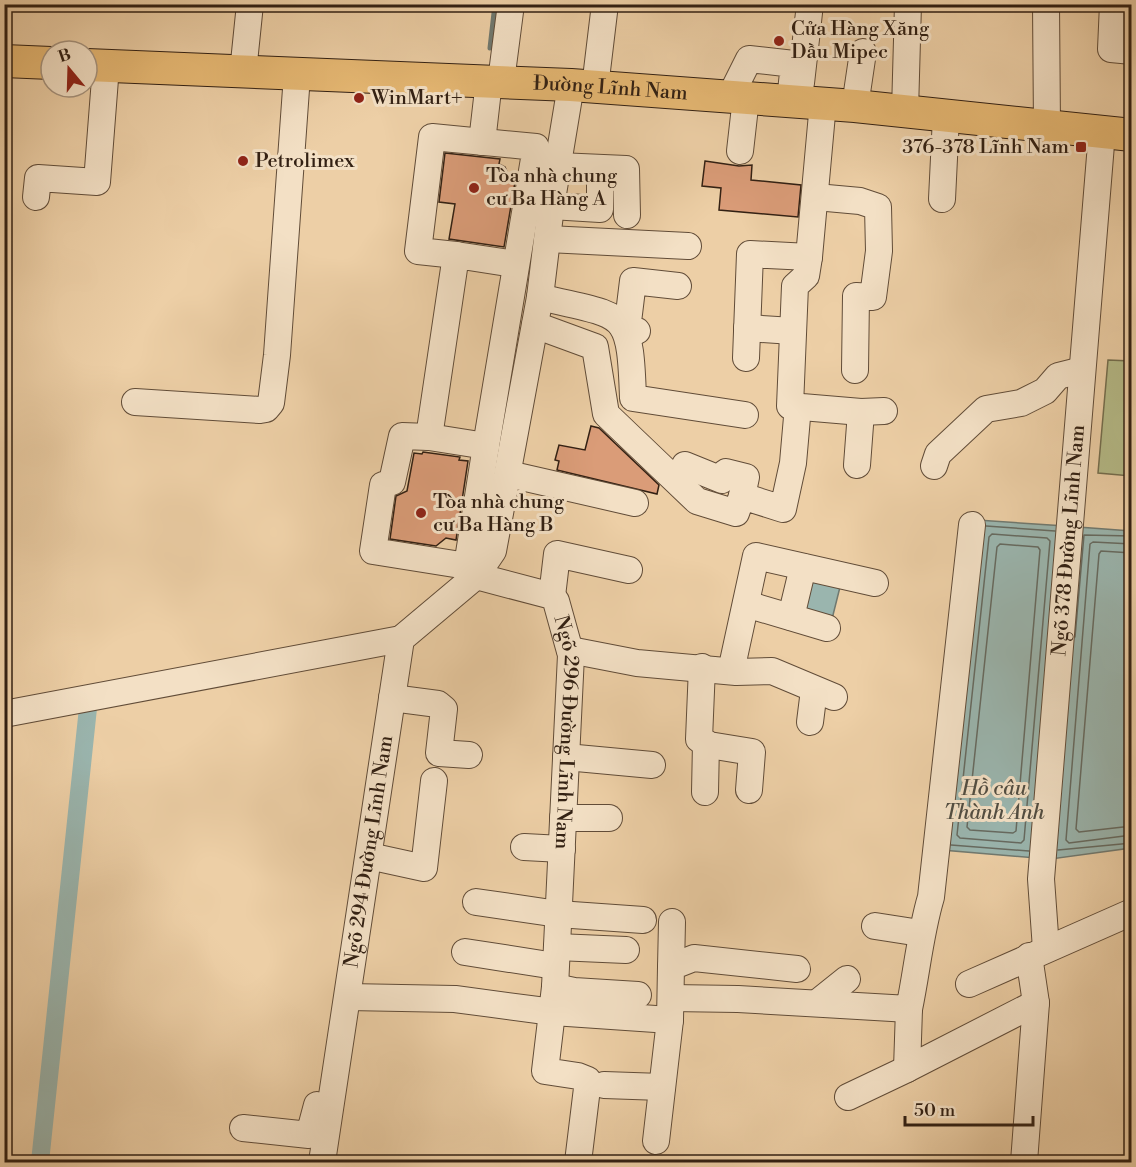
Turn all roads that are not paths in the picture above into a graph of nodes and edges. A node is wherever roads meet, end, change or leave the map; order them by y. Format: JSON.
{"nodes":[{"id":1,"x":250,"y":4,"type":"edge"},
{"id":2,"x":511,"y":4,"type":"edge"},
{"id":3,"x":605,"y":4,"type":"edge"},
{"id":4,"x":810,"y":4,"type":"edge"},
{"id":5,"x":908,"y":4,"type":"edge"},
{"id":6,"x":1046,"y":4,"type":"edge"},
{"id":7,"x":1113,"y":4,"type":"edge"},
{"id":8,"x":1131,"y":51,"type":"edge"},
{"id":9,"x":863,"y":52,"type":"dead end"},
{"id":10,"x":4,"y":61,"type":"edge"},
{"id":11,"x":39,"y":62,"type":"edge"},
{"id":12,"x":99,"y":65,"type":"edge"},
{"id":13,"x":243,"y":72,"type":"junction"},
{"id":14,"x":297,"y":75,"type":"junction"},
{"id":15,"x":495,"y":81,"type":"junction"},
{"id":16,"x":583,"y":86,"type":"junction"},
{"id":17,"x":738,"y":97,"type":"junction"},
{"id":18,"x":96,"y":99,"type":"edge"},
{"id":19,"x":804,"y":101,"type":"junction"},
{"id":20,"x":855,"y":105,"type":"junction"},
{"id":21,"x":905,"y":111,"type":"junction"},
{"id":22,"x":946,"y":117,"type":"junction"},
{"id":23,"x":1047,"y":127,"type":"junction"},
{"id":24,"x":1117,"y":133,"type":"edge"},
{"id":25,"x":482,"y":142,"type":"junction"},
{"id":26,"x":740,"y":151,"type":"dead end"},
{"id":27,"x":558,"y":166,"type":"junction"},
{"id":28,"x":600,"y":178,"type":"dead end"},
{"id":29,"x":36,"y":197,"type":"dead end"},
{"id":30,"x":816,"y":197,"type":"junction"},
{"id":31,"x":942,"y":199,"type":"dead end"},
{"id":32,"x":551,"y":206,"type":"junction"},
{"id":33,"x":627,"y":215,"type":"dead end"},
{"id":34,"x":548,"y":239,"type":"junction"},
{"id":35,"x":688,"y":246,"type":"dead end"},
{"id":36,"x":456,"y":255,"type":"junction"},
{"id":37,"x":809,"y":258,"type":"junction"},
{"id":38,"x":515,"y":264,"type":"junction"},
{"id":39,"x":678,"y":286,"type":"dead end"},
{"id":40,"x":540,"y":297,"type":"junction"},
{"id":41,"x":535,"y":325,"type":"junction"},
{"id":42,"x":747,"y":328,"type":"junction"},
{"id":43,"x":633,"y":331,"type":"junction"},
{"id":44,"x":793,"y":331,"type":"junction"},
{"id":45,"x":746,"y":358,"type":"dead end"},
{"id":46,"x":855,"y":370,"type":"dead end"},
{"id":47,"x":1082,"y":370,"type":"junction"},
{"id":48,"x":135,"y":402,"type":"dead end"},
{"id":49,"x":798,"y":406,"type":"junction"},
{"id":50,"x":745,"y":415,"type":"dead end"},
{"id":51,"x":429,"y":437,"type":"junction"},
{"id":52,"x":486,"y":446,"type":"junction"},
{"id":53,"x":685,"y":465,"type":"dead end"},
{"id":54,"x":857,"y":465,"type":"dead end"},
{"id":55,"x":934,"y":466,"type":"dead end"},
{"id":56,"x":508,"y":474,"type":"junction"},
{"id":57,"x":742,"y":496,"type":"junction"},
{"id":58,"x":635,"y":503,"type":"dead end"},
{"id":59,"x":972,"y":525,"type":"dead end"},
{"id":60,"x":804,"y":567,"type":"junction"},
{"id":61,"x":629,"y":570,"type":"dead end"},
{"id":62,"x":476,"y":576,"type":"junction"},
{"id":63,"x":875,"y":583,"type":"dead end"},
{"id":64,"x":552,"y":596,"type":"junction"},
{"id":65,"x":746,"y":604,"type":"junction"},
{"id":66,"x":791,"y":617,"type":"junction"},
{"id":67,"x":827,"y":628,"type":"dead end"},
{"id":68,"x":401,"y":639,"type":"junction"},
{"id":69,"x":570,"y":650,"type":"junction"},
{"id":70,"x":702,"y":667,"type":"junction"},
{"id":71,"x":731,"y":671,"type":"junction"},
{"id":72,"x":392,"y":698,"type":"junction"},
{"id":73,"x":4,"y":714,"type":"edge"},
{"id":74,"x":810,"y":722,"type":"dead end"},
{"id":75,"x":706,"y":743,"type":"junction"},
{"id":76,"x":469,"y":755,"type":"dead end"},
{"id":77,"x":566,"y":757,"type":"junction"},
{"id":78,"x":652,"y":765,"type":"dead end"},
{"id":79,"x":434,"y":781,"type":"dead end"},
{"id":80,"x":749,"y":790,"type":"dead end"},
{"id":81,"x":705,"y":792,"type":"dead end"},
{"id":82,"x":563,"y":818,"type":"junction"},
{"id":83,"x":609,"y":818,"type":"dead end"},
{"id":84,"x":524,"y":847,"type":"dead end"},
{"id":85,"x":562,"y":849,"type":"junction"},
{"id":86,"x":369,"y":856,"type":"junction"},
{"id":87,"x":476,"y":902,"type":"dead end"},
{"id":88,"x":1131,"y":912,"type":"edge"},
{"id":89,"x":558,"y":914,"type":"junction"},
{"id":90,"x":643,"y":920,"type":"dead end"},
{"id":91,"x":672,"y":922,"type":"dead end"},
{"id":92,"x":875,"y":926,"type":"dead end"},
{"id":93,"x":920,"y":933,"type":"junction"},
{"id":94,"x":626,"y":950,"type":"dead end"},
{"id":95,"x":465,"y":952,"type":"dead end"},
{"id":96,"x":1037,"y":953,"type":"junction"},
{"id":97,"x":671,"y":967,"type":"junction"},
{"id":98,"x":797,"y":969,"type":"dead end"},
{"id":99,"x":559,"y":972,"type":"junction"},
{"id":100,"x":847,"y":979,"type":"dead end"},
{"id":101,"x":969,"y":984,"type":"dead end"},
{"id":102,"x":638,"y":992,"type":"dead end"},
{"id":103,"x":348,"y":997,"type":"junction"},
{"id":104,"x":817,"y":1003,"type":"junction"},
{"id":105,"x":1036,"y":1003,"type":"junction"},
{"id":106,"x":670,"y":1009,"type":"junction"},
{"id":107,"x":909,"y":1009,"type":"junction"},
{"id":108,"x":553,"y":1012,"type":"junction"},
{"id":109,"x":341,"y":1040,"type":"junction"},
{"id":110,"x":907,"y":1069,"type":"junction"},
{"id":111,"x":604,"y":1085,"type":"dead end"},
{"id":112,"x":662,"y":1087,"type":"junction"},
{"id":113,"x":848,"y":1097,"type":"dead end"},
{"id":114,"x":243,"y":1128,"type":"dead end"},
{"id":115,"x":656,"y":1141,"type":"dead end"},
{"id":116,"x":322,"y":1162,"type":"edge"},
{"id":117,"x":578,"y":1162,"type":"edge"},
{"id":118,"x":1024,"y":1162,"type":"edge"}],
"edges":[{"from":1,"to":13,"type":"street"},
{"from":2,"to":15,"type":"street"},
{"from":3,"to":16,"type":"street"},
{"from":4,"to":19,"type":"street"},
{"from":5,"to":21,"type":"street"},
{"from":6,"to":23,"type":"street"},
{"from":7,"to":8,"type":"street"},
{"from":9,"to":20,"type":"street"},
{"from":10,"to":11,"type":"main road"},
{"from":12,"to":13,"type":"main road","name":"Đường Lĩnh Nam"},
{"from":13,"to":14,"type":"main road","name":"Đường Lĩnh Nam"},
{"from":14,"to":15,"type":"main road","name":"Đường Lĩnh Nam"},
{"from":14,"to":48,"type":"street"},
{"from":15,"to":16,"type":"main road","name":"Đường Lĩnh Nam"},
{"from":15,"to":25,"type":"street"},
{"from":16,"to":17,"type":"main road","name":"Đường Lĩnh Nam"},
{"from":16,"to":27,"type":"street"},
{"from":17,"to":19,"type":"main road","name":"Đường Lĩnh Nam"},
{"from":17,"to":26,"type":"street"},
{"from":18,"to":29,"type":"street"},
{"from":19,"to":20,"type":"main road","name":"Đường Lĩnh Nam"},
{"from":19,"to":30,"type":"street"},
{"from":20,"to":21,"type":"main road","name":"Đường Lĩnh Nam"},
{"from":21,"to":22,"type":"main road","name":"Đường Lĩnh Nam"},
{"from":22,"to":23,"type":"main road","name":"Đường Lĩnh Nam"},
{"from":22,"to":31,"type":"street"},
{"from":23,"to":24,"type":"main road","name":"Đường Lĩnh Nam"},
{"from":24,"to":47,"type":"street","name":"Ngõ 378 Đường Lĩnh Nam"},
{"from":25,"to":36,"type":"street"},
{"from":25,"to":38,"type":"street"},
{"from":27,"to":32,"type":"street"},
{"from":27,"to":33,"type":"street"},
{"from":28,"to":32,"type":"street"},
{"from":30,"to":37,"type":"street"},
{"from":30,"to":46,"type":"street"},
{"from":32,"to":34,"type":"street"},
{"from":34,"to":35,"type":"street"},
{"from":34,"to":40,"type":"street"},
{"from":36,"to":38,"type":"street"},
{"from":36,"to":51,"type":"street"},
{"from":37,"to":42,"type":"street"},
{"from":37,"to":44,"type":"street"},
{"from":38,"to":52,"type":"street"},
{"from":39,"to":43,"type":"street"},
{"from":40,"to":41,"type":"street"},
{"from":40,"to":43,"type":"street"},
{"from":41,"to":56,"type":"street"},
{"from":41,"to":57,"type":"street"},
{"from":42,"to":44,"type":"street"},
{"from":42,"to":45,"type":"street"},
{"from":43,"to":50,"type":"street"},
{"from":44,"to":49,"type":"street"},
{"from":47,"to":55,"type":"street"},
{"from":47,"to":96,"type":"street","name":"Ngõ 378 Đường Lĩnh Nam"},
{"from":49,"to":54,"type":"street"},
{"from":49,"to":57,"type":"street"},
{"from":51,"to":52,"type":"street"},
{"from":51,"to":52,"type":"street"},
{"from":53,"to":57,"type":"street"},
{"from":56,"to":58,"type":"street"},
{"from":56,"to":62,"type":"street"},
{"from":59,"to":93,"type":"street"},
{"from":60,"to":63,"type":"street"},
{"from":60,"to":65,"type":"street"},
{"from":60,"to":66,"type":"street"},
{"from":61,"to":64,"type":"street"},
{"from":62,"to":64,"type":"street","name":"Ngõ 296 Đường Lĩnh Nam"},
{"from":62,"to":68,"type":"street"},
{"from":64,"to":69,"type":"street","name":"Ngõ 296 Đường Lĩnh Nam"},
{"from":65,"to":66,"type":"street"},
{"from":65,"to":71,"type":"street"},
{"from":66,"to":67,"type":"street"},
{"from":68,"to":72,"type":"street","name":"Ngõ 294 Đường Lĩnh Nam"},
{"from":68,"to":73,"type":"street"},
{"from":69,"to":70,"type":"street"},
{"from":69,"to":77,"type":"street","name":"Ngõ 296 Đường Lĩnh Nam"},
{"from":70,"to":71,"type":"street"},
{"from":70,"to":75,"type":"street"},
{"from":71,"to":74,"type":"street"},
{"from":72,"to":76,"type":"street"},
{"from":72,"to":86,"type":"street","name":"Ngõ 294 Đường Lĩnh Nam"},
{"from":75,"to":80,"type":"street"},
{"from":75,"to":81,"type":"street"},
{"from":77,"to":78,"type":"street"},
{"from":77,"to":82,"type":"street","name":"Ngõ 296 Đường Lĩnh Nam"},
{"from":79,"to":86,"type":"street"},
{"from":82,"to":83,"type":"street"},
{"from":82,"to":85,"type":"street","name":"Ngõ 296 Đường Lĩnh Nam"},
{"from":84,"to":85,"type":"street"},
{"from":85,"to":89,"type":"street","name":"Ngõ 296 Đường Lĩnh Nam"},
{"from":86,"to":103,"type":"street","name":"Ngõ 294 Đường Lĩnh Nam"},
{"from":87,"to":89,"type":"street"},
{"from":88,"to":96,"type":"street"},
{"from":89,"to":90,"type":"street"},
{"from":89,"to":99,"type":"street","name":"Ngõ 296 Đường Lĩnh Nam"},
{"from":91,"to":97,"type":"street"},
{"from":92,"to":93,"type":"street"},
{"from":93,"to":107,"type":"street"},
{"from":94,"to":99,"type":"street"},
{"from":95,"to":99,"type":"street"},
{"from":96,"to":101,"type":"street"},
{"from":96,"to":105,"type":"street","name":"Ngõ 378 Đường Lĩnh Nam"},
{"from":97,"to":98,"type":"street"},
{"from":97,"to":106,"type":"street"},
{"from":99,"to":102,"type":"street"},
{"from":99,"to":108,"type":"street","name":"Ngõ 296 Đường Lĩnh Nam"},
{"from":100,"to":104,"type":"street"},
{"from":103,"to":108,"type":"street"},
{"from":103,"to":109,"type":"street","name":"Ngõ 294 Đường Lĩnh Nam"},
{"from":104,"to":106,"type":"street"},
{"from":104,"to":107,"type":"street"},
{"from":105,"to":110,"type":"street"},
{"from":105,"to":118,"type":"street","name":"Ngõ 378 Đường Lĩnh Nam"},
{"from":106,"to":108,"type":"street"},
{"from":106,"to":112,"type":"street"},
{"from":107,"to":110,"type":"street"},
{"from":108,"to":117,"type":"street","name":"Ngõ 296 Đường Lĩnh Nam"},
{"from":109,"to":114,"type":"street"},
{"from":109,"to":116,"type":"street","name":"Ngõ 294 Đường Lĩnh Nam"},
{"from":110,"to":113,"type":"street"},
{"from":111,"to":112,"type":"street"},
{"from":112,"to":115,"type":"street"}]}
